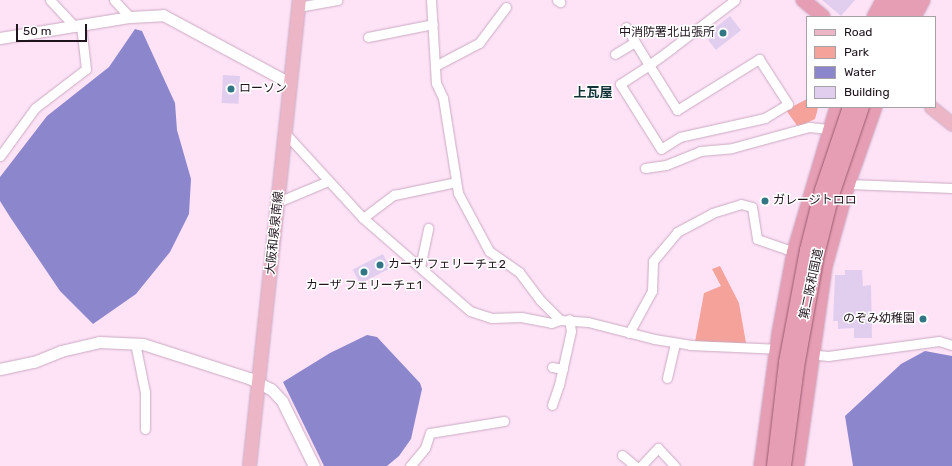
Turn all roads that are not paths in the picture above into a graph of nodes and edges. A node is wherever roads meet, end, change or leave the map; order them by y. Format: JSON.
{"nodes":[{"id":1,"x":50,"y":0,"type":"edge"},
{"id":2,"x":114,"y":0,"type":"edge"},
{"id":3,"x":337,"y":0,"type":"edge"},
{"id":4,"x":431,"y":0,"type":"edge"},
{"id":5,"x":735,"y":0,"type":"edge"},
{"id":6,"x":803,"y":0,"type":"edge"},
{"id":7,"x":883,"y":0,"type":"edge"},
{"id":8,"x":896,"y":0,"type":"edge"},
{"id":9,"x":910,"y":0,"type":"edge"},
{"id":10,"x":923,"y":0,"type":"edge"},
{"id":11,"x":298,"y":3,"type":"edge"},
{"id":12,"x":506,"y":7,"type":"dead end"},
{"id":13,"x":822,"y":16,"type":"edge"},
{"id":14,"x":875,"y":16,"type":"edge"},
{"id":15,"x":888,"y":16,"type":"edge"},
{"id":16,"x":902,"y":16,"type":"edge"},
{"id":17,"x":915,"y":16,"type":"edge"},
{"id":18,"x":130,"y":17,"type":"junction"},
{"id":19,"x":432,"y":24,"type":"junction"},
{"id":20,"x":78,"y":27,"type":"junction"},
{"id":21,"x":626,"y":27,"type":"dead end"},
{"id":22,"x":368,"y":37,"type":"dead end"},
{"id":23,"x":0,"y":38,"type":"edge"},
{"id":24,"x":635,"y":42,"type":"junction"},
{"id":25,"x":615,"y":54,"type":"dead end"},
{"id":26,"x":649,"y":65,"type":"junction"},
{"id":27,"x":435,"y":66,"type":"junction"},
{"id":28,"x":290,"y":83,"type":"junction"},
{"id":29,"x":837,"y":108,"type":"edge"},
{"id":30,"x":850,"y":108,"type":"edge"},
{"id":31,"x":862,"y":108,"type":"edge"},
{"id":32,"x":875,"y":108,"type":"edge"},
{"id":33,"x":933,"y":108,"type":"edge"},
{"id":34,"x":950,"y":118,"type":"edge"},
{"id":35,"x":829,"y":129,"type":"junction"},
{"id":36,"x":285,"y":133,"type":"junction"},
{"id":37,"x":0,"y":156,"type":"edge"},
{"id":38,"x":645,"y":168,"type":"dead end"},
{"id":39,"x":328,"y":181,"type":"junction"},
{"id":40,"x":456,"y":182,"type":"junction"},
{"id":41,"x":848,"y":184,"type":"junction"},
{"id":42,"x":952,"y":188,"type":"edge"},
{"id":43,"x":278,"y":202,"type":"junction"},
{"id":44,"x":363,"y":218,"type":"junction"},
{"id":45,"x":428,"y":228,"type":"dead end"},
{"id":46,"x":794,"y":252,"type":"junction"},
{"id":47,"x":420,"y":267,"type":"junction"},
{"id":48,"x":564,"y":320,"type":"junction"},
{"id":49,"x":629,"y":333,"type":"junction"},
{"id":50,"x":135,"y":343,"type":"junction"},
{"id":51,"x":675,"y":343,"type":"junction"},
{"id":52,"x":952,"y":345,"type":"edge"},
{"id":53,"x":777,"y":348,"type":"junction"},
{"id":54,"x":811,"y":355,"type":"junction"},
{"id":55,"x":552,"y":367,"type":"dead end"},
{"id":56,"x":0,"y":369,"type":"edge"},
{"id":57,"x":563,"y":369,"type":"junction"},
{"id":58,"x":667,"y":378,"type":"dead end"},
{"id":59,"x":259,"y":383,"type":"junction"},
{"id":60,"x":552,"y":405,"type":"dead end"},
{"id":61,"x":504,"y":421,"type":"dead end"},
{"id":62,"x":145,"y":429,"type":"dead end"},
{"id":63,"x":622,"y":455,"type":"dead end"},
{"id":64,"x":249,"y":466,"type":"edge"},
{"id":65,"x":314,"y":466,"type":"edge"},
{"id":66,"x":410,"y":466,"type":"edge"},
{"id":67,"x":635,"y":466,"type":"edge"},
{"id":68,"x":641,"y":466,"type":"edge"},
{"id":69,"x":675,"y":466,"type":"edge"},
{"id":70,"x":761,"y":466,"type":"edge"},
{"id":71,"x":774,"y":466,"type":"edge"},
{"id":72,"x":784,"y":466,"type":"edge"},
{"id":73,"x":797,"y":466,"type":"edge"}],
"edges":[{"from":1,"to":20,"type":"street"},
{"from":2,"to":18,"type":"street"},
{"from":3,"to":11,"type":"street"},
{"from":4,"to":19,"type":"street"},
{"from":5,"to":26,"type":"street"},
{"from":6,"to":13,"type":"highway"},
{"from":7,"to":14,"type":"highway"},
{"from":8,"to":15,"type":"highway"},
{"from":9,"to":16,"type":"highway"},
{"from":10,"to":17,"type":"highway"},
{"from":11,"to":28,"type":"main road","name":"大阪和泉泉南線"},
{"from":12,"to":27,"type":"street"},
{"from":18,"to":20,"type":"street"},
{"from":18,"to":28,"type":"street"},
{"from":19,"to":22,"type":"street"},
{"from":19,"to":27,"type":"street"},
{"from":20,"to":23,"type":"street"},
{"from":20,"to":37,"type":"street"},
{"from":21,"to":24,"type":"street"},
{"from":24,"to":25,"type":"street"},
{"from":24,"to":26,"type":"street"},
{"from":26,"to":26,"type":"street"},
{"from":27,"to":40,"type":"street"},
{"from":28,"to":36,"type":"main road","name":"大阪和泉泉南線"},
{"from":29,"to":35,"type":"highway"},
{"from":30,"to":71,"type":"highway","name":"第二阪和国道","bridge":true},
{"from":31,"to":72,"type":"highway","name":"第二阪和国道","bridge":true},
{"from":32,"to":41,"type":"highway"},
{"from":33,"to":34,"type":"main road"},
{"from":35,"to":38,"type":"street"},
{"from":35,"to":46,"type":"highway"},
{"from":36,"to":39,"type":"street"},
{"from":36,"to":43,"type":"main road","name":"大阪和泉泉南線"},
{"from":39,"to":43,"type":"street"},
{"from":39,"to":44,"type":"street"},
{"from":40,"to":44,"type":"street"},
{"from":40,"to":48,"type":"street"},
{"from":41,"to":42,"type":"street"},
{"from":41,"to":54,"type":"highway"},
{"from":43,"to":59,"type":"main road","name":"大阪和泉泉南線"},
{"from":44,"to":47,"type":"street"},
{"from":45,"to":47,"type":"street"},
{"from":46,"to":49,"type":"street"},
{"from":46,"to":53,"type":"highway"},
{"from":47,"to":48,"type":"street"},
{"from":48,"to":49,"type":"street"},
{"from":48,"to":57,"type":"street"},
{"from":49,"to":51,"type":"street"},
{"from":50,"to":56,"type":"street"},
{"from":50,"to":59,"type":"street"},
{"from":50,"to":62,"type":"street"},
{"from":51,"to":53,"type":"street"},
{"from":51,"to":58,"type":"street"},
{"from":52,"to":54,"type":"street"},
{"from":53,"to":54,"type":"street"},
{"from":53,"to":70,"type":"highway"},
{"from":54,"to":73,"type":"highway"},
{"from":55,"to":57,"type":"street"},
{"from":57,"to":60,"type":"street"},
{"from":59,"to":64,"type":"main road","name":"大阪和泉泉南線"},
{"from":59,"to":65,"type":"street"},
{"from":61,"to":66,"type":"street"},
{"from":63,"to":67,"type":"street"},
{"from":68,"to":69,"type":"street"}]}
